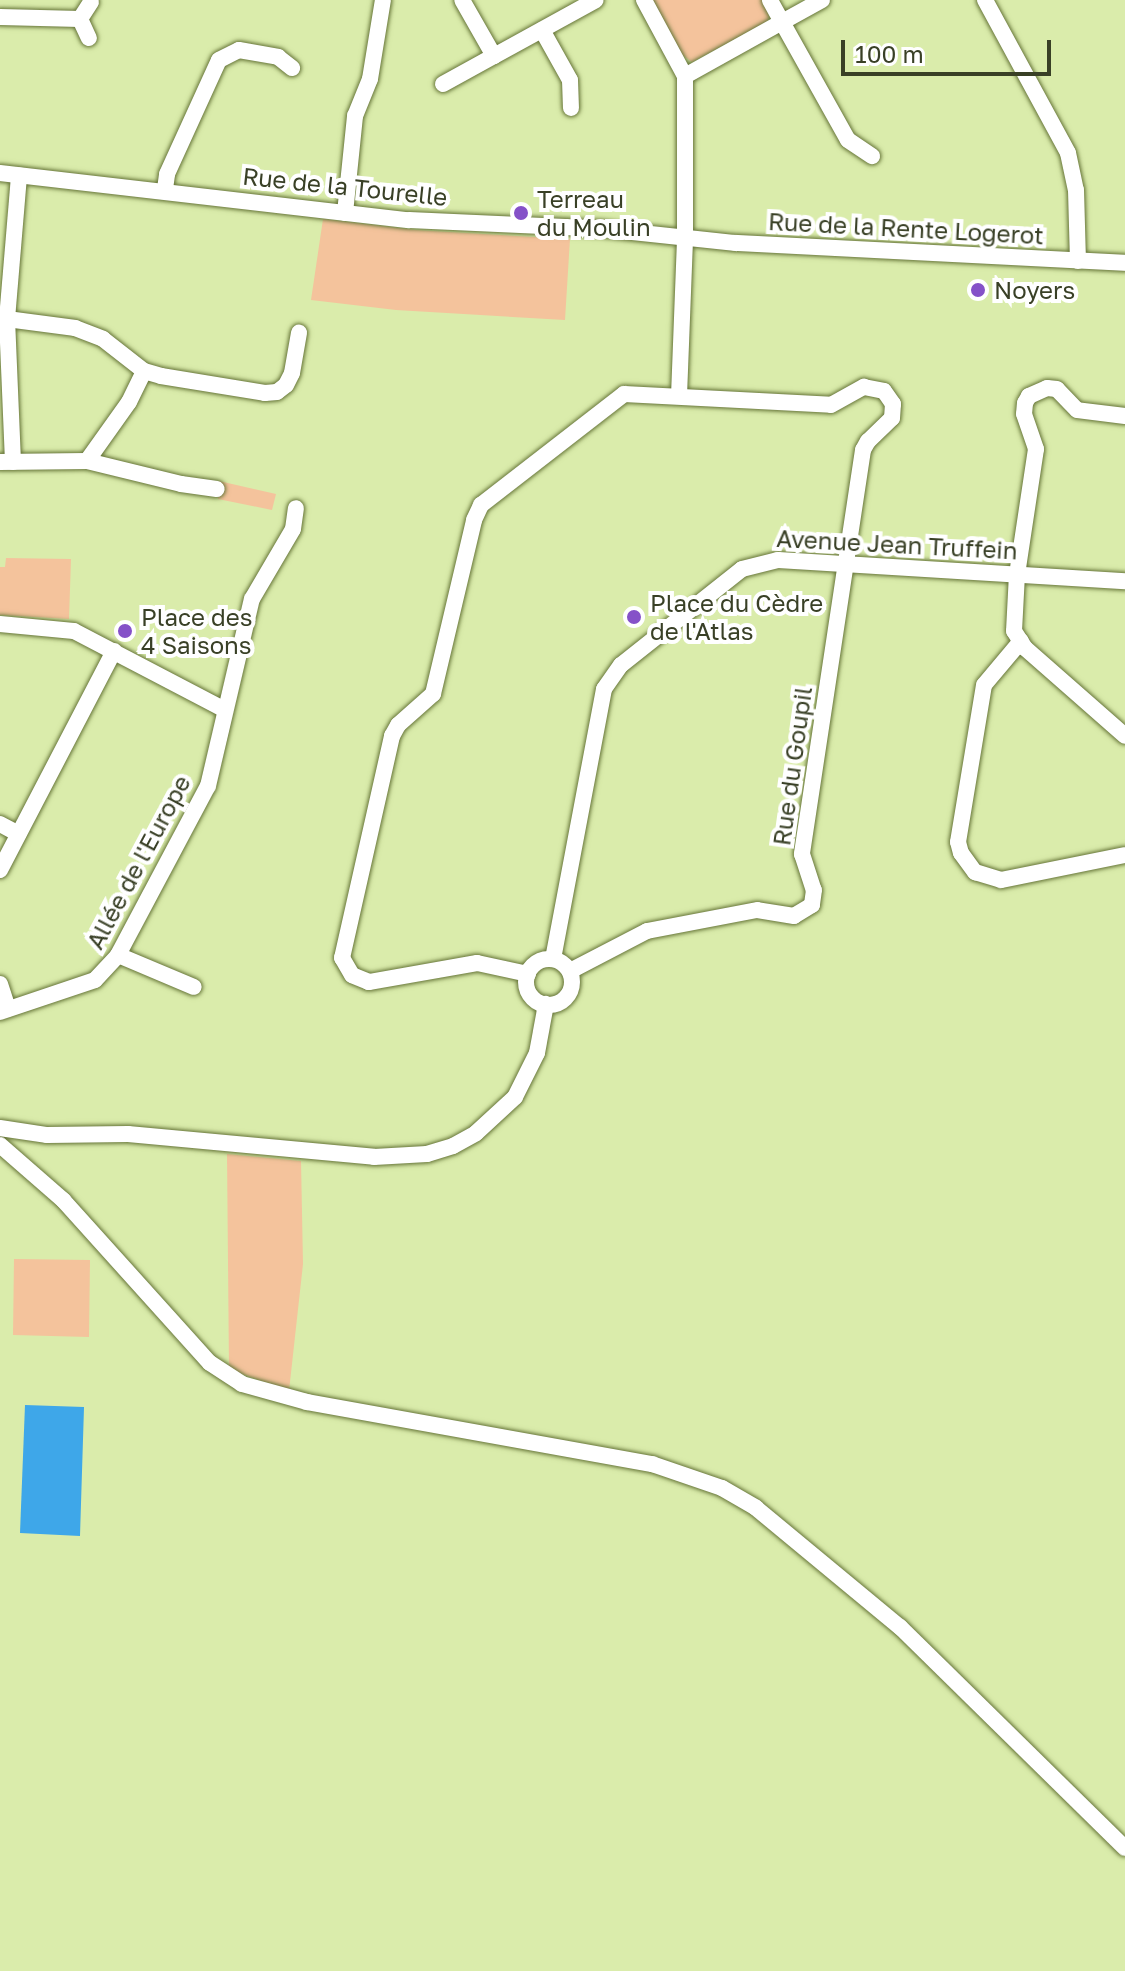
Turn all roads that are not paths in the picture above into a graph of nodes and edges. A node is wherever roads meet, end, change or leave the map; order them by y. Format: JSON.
{"nodes":[{"id":1,"x":383,"y":0,"type":"edge"},
{"id":2,"x":462,"y":0,"type":"edge"},
{"id":3,"x":596,"y":0,"type":"edge"},
{"id":4,"x":644,"y":0,"type":"edge"},
{"id":5,"x":770,"y":0,"type":"edge"},
{"id":6,"x":822,"y":0,"type":"edge"},
{"id":7,"x":985,"y":0,"type":"edge"},
{"id":8,"x":91,"y":2,"type":"dead end"},
{"id":9,"x":0,"y":17,"type":"edge"},
{"id":10,"x":80,"y":19,"type":"junction"},
{"id":11,"x":782,"y":22,"type":"junction"},
{"id":12,"x":542,"y":30,"type":"junction"},
{"id":13,"x":89,"y":38,"type":"dead end"},
{"id":14,"x":494,"y":56,"type":"junction"},
{"id":15,"x":292,"y":68,"type":"dead end"},
{"id":16,"x":685,"y":76,"type":"junction"},
{"id":17,"x":443,"y":84,"type":"dead end"},
{"id":18,"x":571,"y":108,"type":"dead end"},
{"id":19,"x":872,"y":156,"type":"dead end"},
{"id":20,"x":0,"y":173,"type":"edge"},
{"id":21,"x":19,"y":175,"type":"junction"},
{"id":22,"x":165,"y":189,"type":"junction"},
{"id":23,"x":345,"y":213,"type":"junction"},
{"id":24,"x":685,"y":237,"type":"junction"},
{"id":25,"x":1078,"y":261,"type":"junction"},
{"id":26,"x":1125,"y":263,"type":"edge"},
{"id":27,"x":7,"y":319,"type":"junction"},
{"id":28,"x":299,"y":333,"type":"dead end"},
{"id":29,"x":144,"y":371,"type":"junction"},
{"id":30,"x":679,"y":396,"type":"junction"},
{"id":31,"x":1125,"y":416,"type":"edge"},
{"id":32,"x":87,"y":461,"type":"junction"},
{"id":33,"x":6,"y":462,"type":"edge"},
{"id":34,"x":217,"y":489,"type":"dead end"},
{"id":35,"x":296,"y":508,"type":"dead end"},
{"id":36,"x":847,"y":566,"type":"junction"},
{"id":37,"x":1017,"y":574,"type":"junction"},
{"id":38,"x":1125,"y":581,"type":"edge"},
{"id":39,"x":0,"y":624,"type":"edge"},
{"id":40,"x":1021,"y":641,"type":"junction"},
{"id":41,"x":114,"y":651,"type":"junction"},
{"id":42,"x":225,"y":710,"type":"junction"},
{"id":43,"x":1125,"y":736,"type":"edge"},
{"id":44,"x":0,"y":824,"type":"edge"},
{"id":45,"x":19,"y":834,"type":"junction"},
{"id":46,"x":1125,"y":855,"type":"edge"},
{"id":47,"x":0,"y":870,"type":"edge"},
{"id":48,"x":118,"y":955,"type":"junction"},
{"id":49,"x":553,"y":959,"type":"junction"},
{"id":50,"x":570,"y":971,"type":"junction"},
{"id":51,"x":528,"y":974,"type":"junction"},
{"id":52,"x":0,"y":984,"type":"edge"},
{"id":53,"x":194,"y":987,"type":"dead end"},
{"id":54,"x":546,"y":1004,"type":"junction"},
{"id":55,"x":4,"y":1011,"type":"edge"},
{"id":56,"x":0,"y":1128,"type":"edge"},
{"id":57,"x":0,"y":1145,"type":"edge"},
{"id":58,"x":1125,"y":1848,"type":"edge"}],
"edges":[{"from":1,"to":23,"type":"street"},
{"from":2,"to":14,"type":"street"},
{"from":3,"to":12,"type":"street"},
{"from":4,"to":16,"type":"street"},
{"from":5,"to":11,"type":"street"},
{"from":6,"to":11,"type":"street"},
{"from":7,"to":25,"type":"street"},
{"from":8,"to":10,"type":"street"},
{"from":9,"to":10,"type":"street"},
{"from":10,"to":13,"type":"street"},
{"from":11,"to":16,"type":"street"},
{"from":11,"to":19,"type":"street"},
{"from":12,"to":14,"type":"street"},
{"from":12,"to":18,"type":"street"},
{"from":14,"to":17,"type":"street"},
{"from":15,"to":22,"type":"street"},
{"from":16,"to":24,"type":"street"},
{"from":20,"to":21,"type":"street","name":"Rue de la Tourelle"},
{"from":21,"to":22,"type":"street","name":"Rue de la Tourelle"},
{"from":21,"to":27,"type":"street"},
{"from":22,"to":23,"type":"street","name":"Rue de la Tourelle"},
{"from":23,"to":24,"type":"street","name":"Rue de la Tourelle"},
{"from":24,"to":25,"type":"street","name":"Rue de la Rente Logerot"},
{"from":24,"to":30,"type":"street"},
{"from":25,"to":26,"type":"street","name":"Rue de la Rente Logerot"},
{"from":27,"to":29,"type":"street"},
{"from":27,"to":33,"type":"street"},
{"from":28,"to":29,"type":"street"},
{"from":29,"to":32,"type":"street"},
{"from":30,"to":36,"type":"street"},
{"from":30,"to":51,"type":"street"},
{"from":31,"to":37,"type":"street"},
{"from":32,"to":33,"type":"street"},
{"from":32,"to":34,"type":"street"},
{"from":35,"to":42,"type":"street","name":"Allée de l'Europe"},
{"from":36,"to":37,"type":"street","name":"Avenue Jean Truffein"},
{"from":36,"to":49,"type":"street","name":"Avenue Jean Truffein"},
{"from":36,"to":50,"type":"street","name":"Rue du Goupil"},
{"from":37,"to":38,"type":"street","name":"Avenue Jean Truffein"},
{"from":37,"to":40,"type":"street"},
{"from":39,"to":41,"type":"street"},
{"from":40,"to":43,"type":"street"},
{"from":40,"to":46,"type":"street"},
{"from":41,"to":42,"type":"street"},
{"from":41,"to":45,"type":"street"},
{"from":42,"to":48,"type":"street","name":"Allée de l'Europe"},
{"from":44,"to":45,"type":"street"},
{"from":45,"to":47,"type":"street"},
{"from":48,"to":53,"type":"street"},
{"from":48,"to":55,"type":"street","name":"Allée de l'Europe"},
{"from":49,"to":50,"type":"street"},
{"from":49,"to":51,"type":"street"},
{"from":50,"to":54,"type":"street"},
{"from":51,"to":54,"type":"street"},
{"from":52,"to":55,"type":"street"},
{"from":54,"to":56,"type":"street"},
{"from":57,"to":58,"type":"street"}]}
